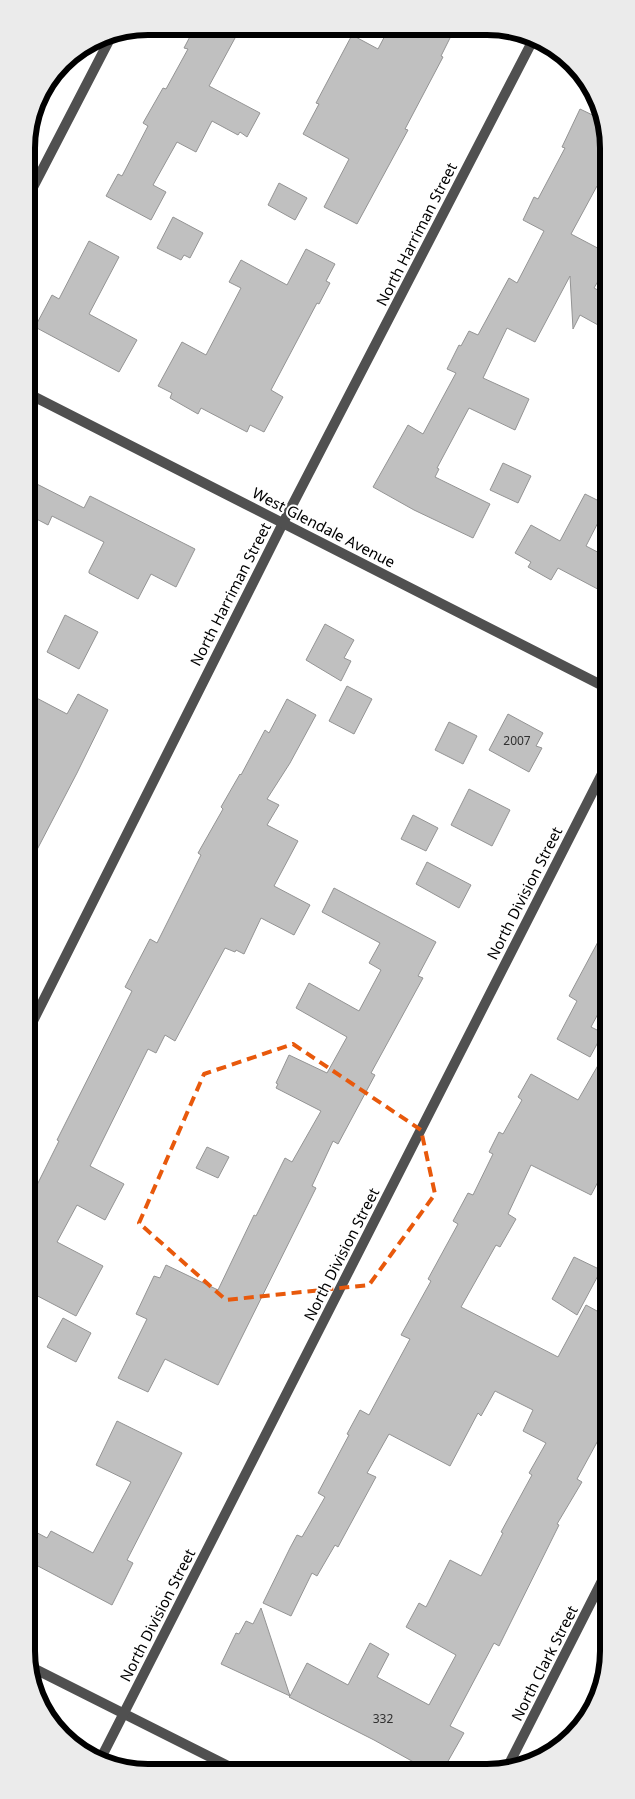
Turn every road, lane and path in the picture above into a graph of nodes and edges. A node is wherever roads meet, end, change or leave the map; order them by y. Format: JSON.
{"nodes":[{"id":1,"x":108,"y":43,"type":"edge"},
{"id":2,"x":531,"y":44,"type":"edge"},
{"id":3,"x":35,"y":184,"type":"edge"},
{"id":4,"x":35,"y":397,"type":"edge"},
{"id":5,"x":283,"y":523,"type":"junction"},
{"id":6,"x":600,"y":684,"type":"edge"},
{"id":7,"x":600,"y":778,"type":"edge"},
{"id":8,"x":35,"y":1017,"type":"edge"},
{"id":9,"x":600,"y":1585,"type":"edge"},
{"id":10,"x":37,"y":1670,"type":"edge"},
{"id":11,"x":123,"y":1714,"type":"junction"},
{"id":12,"x":102,"y":1754,"type":"edge"},
{"id":13,"x":510,"y":1762,"type":"edge"},
{"id":14,"x":224,"y":1764,"type":"edge"}],
"edges":[{"from":1,"to":3,"type":"street"},
{"from":2,"to":5,"type":"street","name":"North Harriman Street"},
{"from":4,"to":5,"type":"street","name":"West Glendale Avenue"},
{"from":5,"to":6,"type":"street","name":"West Glendale Avenue"},
{"from":5,"to":8,"type":"street","name":"North Harriman Street"},
{"from":7,"to":11,"type":"street","name":"North Division Street"},
{"from":9,"to":13,"type":"street","name":"North Clark Street"},
{"from":10,"to":11,"type":"street"},
{"from":11,"to":12,"type":"street","name":"North Division Street"},
{"from":11,"to":14,"type":"street"}]}
